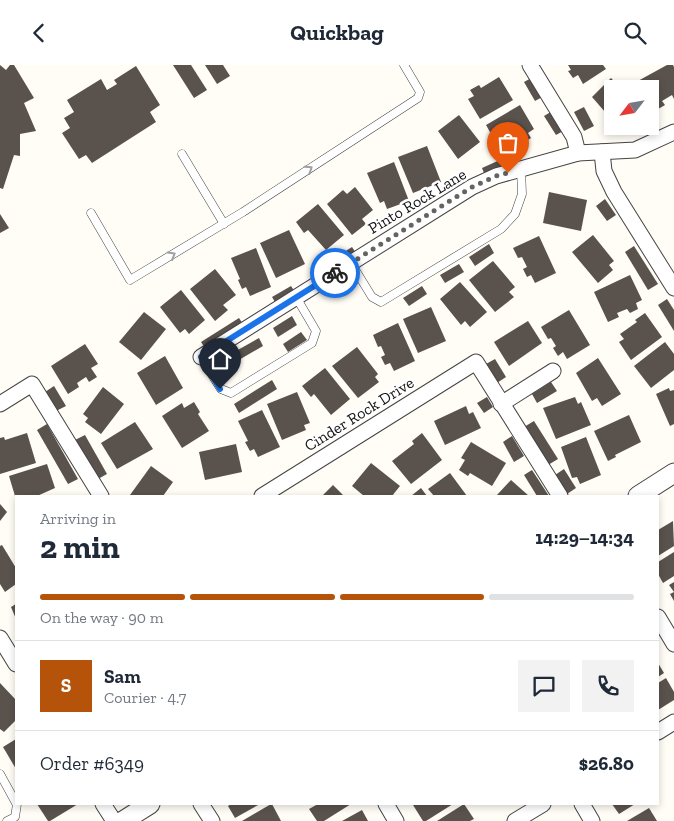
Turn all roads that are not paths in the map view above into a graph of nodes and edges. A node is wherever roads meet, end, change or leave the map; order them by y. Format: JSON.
{"nodes":[{"id":1,"x":404,"y":65,"type":"edge"},
{"id":2,"x":530,"y":65,"type":"edge"},
{"id":3,"x":674,"y":132,"type":"edge"},
{"id":4,"x":602,"y":152,"type":"junction"},
{"id":5,"x":578,"y":153,"type":"junction"},
{"id":6,"x":182,"y":154,"type":"dead end"},
{"id":7,"x":521,"y":169,"type":"junction"},
{"id":8,"x":91,"y":213,"type":"dead end"},
{"id":9,"x":224,"y":224,"type":"junction"},
{"id":10,"x":351,"y":263,"type":"junction"},
{"id":11,"x":674,"y":288,"type":"edge"},
{"id":12,"x":296,"y":297,"type":"junction"},
{"id":13,"x":201,"y":357,"type":"joint"},
{"id":14,"x":553,"y":371,"type":"dead end"},
{"id":15,"x":501,"y":403,"type":"junction"},
{"id":16,"x":0,"y":405,"type":"edge"},
{"id":17,"x":674,"y":473,"type":"edge"},
{"id":18,"x":99,"y":495,"type":"edge"},
{"id":19,"x":264,"y":495,"type":"edge"},
{"id":20,"x":559,"y":495,"type":"edge"},
{"id":21,"x":640,"y":495,"type":"edge"},
{"id":22,"x":659,"y":619,"type":"edge"},
{"id":23,"x":1,"y":643,"type":"edge"},
{"id":24,"x":674,"y":644,"type":"edge"},
{"id":25,"x":15,"y":663,"type":"edge"},
{"id":26,"x":674,"y":722,"type":"edge"},
{"id":27,"x":659,"y":731,"type":"edge"},
{"id":28,"x":0,"y":774,"type":"edge"},
{"id":29,"x":15,"y":800,"type":"edge"},
{"id":30,"x":17,"y":805,"type":"edge"},
{"id":31,"x":104,"y":805,"type":"edge"},
{"id":32,"x":148,"y":805,"type":"edge"},
{"id":33,"x":202,"y":805,"type":"edge"},
{"id":34,"x":387,"y":805,"type":"edge"},
{"id":35,"x":541,"y":805,"type":"edge"},
{"id":36,"x":583,"y":805,"type":"edge"},
{"id":37,"x":7,"y":821,"type":"edge"},
{"id":38,"x":114,"y":821,"type":"edge"},
{"id":39,"x":123,"y":821,"type":"edge"},
{"id":40,"x":212,"y":821,"type":"edge"},
{"id":41,"x":396,"y":821,"type":"edge"},
{"id":42,"x":516,"y":821,"type":"edge"},
{"id":43,"x":592,"y":821,"type":"edge"}],
"edges":[{"from":9,"to":1,"type":"lane","one_way":true},
{"from":2,"to":5,"type":"street"},
{"from":3,"to":4,"type":"street","name":"Pinto Rock Lane"},
{"from":4,"to":5,"type":"street","name":"Pinto Rock Lane"},
{"from":4,"to":11,"type":"street"},
{"from":5,"to":7,"type":"street","name":"Pinto Rock Lane"},
{"from":6,"to":9,"type":"lane"},
{"from":7,"to":10,"type":"street","name":"Pinto Rock Lane"},
{"from":7,"to":10,"type":"lane"},
{"from":8,"to":9,"type":"lane","one_way":true},
{"from":10,"to":12,"type":"street","name":"Pinto Rock Lane"},
{"from":12,"to":13,"type":"street","name":"Pinto Rock Lane"},
{"from":12,"to":13,"type":"lane"},
{"from":14,"to":15,"type":"street"},
{"from":15,"to":19,"type":"street","name":"Cinder Rock Drive"},
{"from":15,"to":20,"type":"street"},
{"from":16,"to":18,"type":"street"},
{"from":17,"to":21,"type":"street"},
{"from":22,"to":24,"type":"street"},
{"from":23,"to":25,"type":"street"},
{"from":26,"to":27,"type":"street"},
{"from":28,"to":29,"type":"lane"},
{"from":30,"to":37,"type":"lane"},
{"from":31,"to":38,"type":"street"},
{"from":32,"to":39,"type":"street"},
{"from":33,"to":40,"type":"street"},
{"from":34,"to":41,"type":"street"},
{"from":35,"to":42,"type":"street"},
{"from":36,"to":43,"type":"street"}]}
